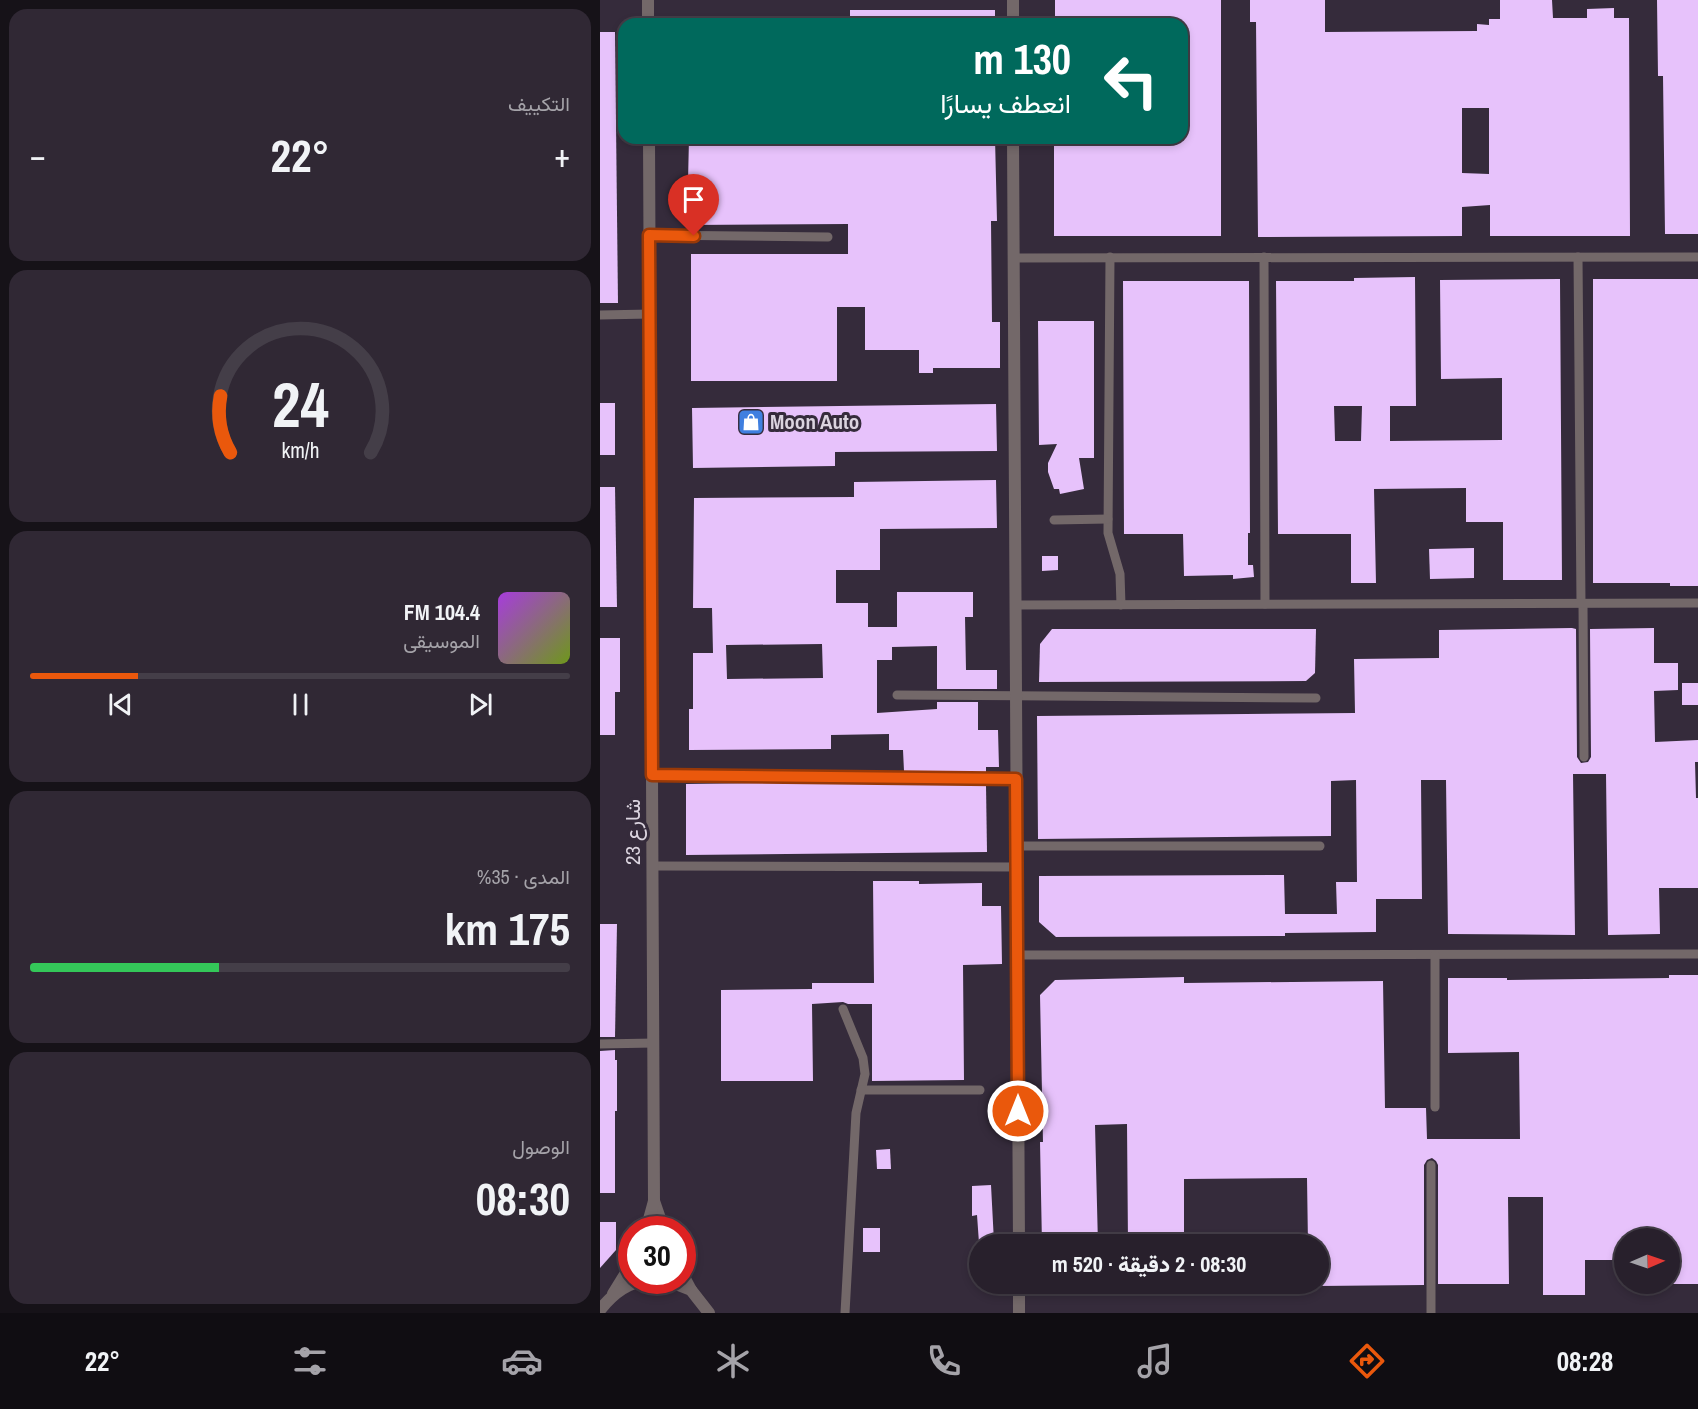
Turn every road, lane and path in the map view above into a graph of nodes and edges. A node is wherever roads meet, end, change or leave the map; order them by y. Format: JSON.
{"nodes":[{"id":1,"x":648,"y":0,"type":"edge"},
{"id":2,"x":1013,"y":0,"type":"edge"},
{"id":3,"x":648,"y":18,"type":"edge"},
{"id":4,"x":1013,"y":18,"type":"edge"},
{"id":5,"x":649,"y":144,"type":"edge"},
{"id":6,"x":1014,"y":144,"type":"edge"},
{"id":7,"x":649,"y":235,"type":"junction"},
{"id":8,"x":828,"y":237,"type":"dead end"},
{"id":9,"x":1698,"y":256,"type":"edge"},
{"id":10,"x":1110,"y":257,"type":"junction"},
{"id":11,"x":1264,"y":257,"type":"junction"},
{"id":12,"x":1578,"y":257,"type":"junction"},
{"id":13,"x":1014,"y":258,"type":"junction"},
{"id":14,"x":650,"y":314,"type":"junction"},
{"id":15,"x":600,"y":315,"type":"edge"},
{"id":16,"x":1108,"y":519,"type":"junction"},
{"id":17,"x":1054,"y":520,"type":"dead end"},
{"id":18,"x":1582,"y":603,"type":"junction"},
{"id":19,"x":1698,"y":603,"type":"edge"},
{"id":20,"x":1121,"y":604,"type":"junction"},
{"id":21,"x":1265,"y":604,"type":"junction"},
{"id":22,"x":1016,"y":605,"type":"junction"},
{"id":23,"x":897,"y":695,"type":"dead end"},
{"id":24,"x":1016,"y":696,"type":"junction"},
{"id":25,"x":1316,"y":698,"type":"dead end"},
{"id":26,"x":1584,"y":757,"type":"dead end"},
{"id":27,"x":652,"y":775,"type":"junction"},
{"id":28,"x":1016,"y":779,"type":"junction"},
{"id":29,"x":1016,"y":846,"type":"junction"},
{"id":30,"x":1320,"y":846,"type":"dead end"},
{"id":31,"x":653,"y":866,"type":"junction"},
{"id":32,"x":1017,"y":867,"type":"junction"},
{"id":33,"x":1698,"y":954,"type":"edge"},
{"id":34,"x":1017,"y":955,"type":"junction"},
{"id":35,"x":1435,"y":955,"type":"junction"},
{"id":36,"x":843,"y":1009,"type":"dead end"},
{"id":37,"x":654,"y":1043,"type":"junction"},
{"id":38,"x":600,"y":1044,"type":"edge"},
{"id":39,"x":861,"y":1090,"type":"junction"},
{"id":40,"x":980,"y":1090,"type":"dead end"},
{"id":41,"x":1435,"y":1107,"type":"dead end"},
{"id":42,"x":1431,"y":1165,"type":"dead end"},
{"id":43,"x":654,"y":1201,"type":"junction"},
{"id":44,"x":649,"y":1216,"type":"edge"},
{"id":45,"x":659,"y":1216,"type":"edge"},
{"id":46,"x":1018,"y":1234,"type":"edge"},
{"id":47,"x":618,"y":1285,"type":"edge"},
{"id":48,"x":618,"y":1292,"type":"edge"},
{"id":49,"x":694,"y":1294,"type":"edge"},
{"id":50,"x":1019,"y":1294,"type":"edge"},
{"id":51,"x":612,"y":1295,"type":"junction"},
{"id":52,"x":600,"y":1310,"type":"edge"},
{"id":53,"x":709,"y":1313,"type":"edge"},
{"id":54,"x":845,"y":1313,"type":"edge"},
{"id":55,"x":1019,"y":1313,"type":"edge"},
{"id":56,"x":1431,"y":1313,"type":"edge"}],
"edges":[{"from":1,"to":3,"type":"street"},
{"from":2,"to":4,"type":"street"},
{"from":5,"to":7,"type":"street","name":"شارع 23"},
{"from":6,"to":13,"type":"street"},
{"from":7,"to":8,"type":"lane"},
{"from":7,"to":14,"type":"street","name":"شارع 23"},
{"from":9,"to":12,"type":"lane"},
{"from":10,"to":11,"type":"lane"},
{"from":10,"to":13,"type":"lane"},
{"from":10,"to":16,"type":"lane"},
{"from":11,"to":12,"type":"lane"},
{"from":11,"to":21,"type":"lane"},
{"from":12,"to":18,"type":"lane"},
{"from":13,"to":22,"type":"street"},
{"from":14,"to":15,"type":"lane"},
{"from":14,"to":27,"type":"street","name":"شارع 23"},
{"from":16,"to":17,"type":"lane"},
{"from":16,"to":20,"type":"lane"},
{"from":18,"to":19,"type":"lane"},
{"from":18,"to":21,"type":"lane"},
{"from":18,"to":26,"type":"lane"},
{"from":20,"to":21,"type":"lane"},
{"from":20,"to":22,"type":"lane"},
{"from":22,"to":24,"type":"street"},
{"from":23,"to":24,"type":"lane"},
{"from":24,"to":25,"type":"lane"},
{"from":24,"to":28,"type":"street"},
{"from":27,"to":28,"type":"lane"},
{"from":27,"to":31,"type":"street","name":"شارع 23"},
{"from":28,"to":29,"type":"street"},
{"from":29,"to":30,"type":"lane"},
{"from":29,"to":32,"type":"street"},
{"from":31,"to":32,"type":"lane"},
{"from":31,"to":37,"type":"street","name":"شارع 23"},
{"from":32,"to":34,"type":"street"},
{"from":33,"to":35,"type":"lane"},
{"from":34,"to":35,"type":"lane"},
{"from":34,"to":46,"type":"street"},
{"from":35,"to":41,"type":"lane"},
{"from":36,"to":39,"type":"lane"},
{"from":37,"to":38,"type":"lane"},
{"from":37,"to":43,"type":"street","name":"شارع 23"},
{"from":39,"to":40,"type":"lane"},
{"from":39,"to":54,"type":"lane"},
{"from":42,"to":56,"type":"lane"},
{"from":43,"to":44,"type":"street","name":"شارع 23"},
{"from":43,"to":45,"type":"street","name":"شارع 23"},
{"from":47,"to":51,"type":"street"},
{"from":48,"to":51,"type":"street"},
{"from":49,"to":53,"type":"street"},
{"from":50,"to":55,"type":"street"},
{"from":51,"to":52,"type":"street"}]}
